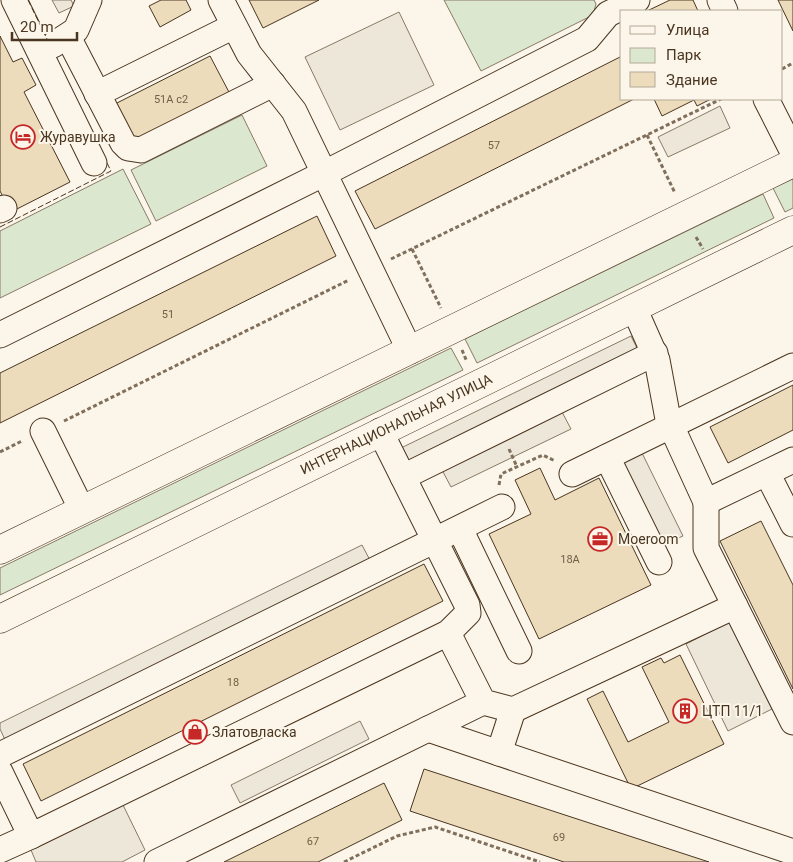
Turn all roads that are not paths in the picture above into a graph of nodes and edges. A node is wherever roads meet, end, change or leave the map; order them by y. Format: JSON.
{"nodes":[{"id":1,"x":14,"y":0,"type":"edge"},
{"id":2,"x":89,"y":0,"type":"edge"},
{"id":3,"x":222,"y":0,"type":"edge"},
{"id":4,"x":637,"y":0,"type":"edge"},
{"id":5,"x":234,"y":26,"type":"junction"},
{"id":6,"x":68,"y":37,"type":"junction"},
{"id":7,"x":39,"y":52,"type":"junction"},
{"id":8,"x":273,"y":84,"type":"junction"},
{"id":9,"x":97,"y":94,"type":"junction"},
{"id":10,"x":767,"y":100,"type":"edge"},
{"id":11,"x":793,"y":152,"type":"edge"},
{"id":12,"x":793,"y":163,"type":"edge"},
{"id":13,"x":94,"y":164,"type":"dead end"},
{"id":14,"x":325,"y":173,"type":"junction"},
{"id":15,"x":793,"y":230,"type":"edge"},
{"id":16,"x":634,"y":308,"type":"junction"},
{"id":17,"x":0,"y":335,"type":"edge"},
{"id":18,"x":410,"y":351,"type":"junction"},
{"id":19,"x":655,"y":353,"type":"junction"},
{"id":20,"x":793,"y":366,"type":"edge"},
{"id":21,"x":670,"y":426,"type":"junction"},
{"id":22,"x":43,"y":431,"type":"dead end"},
{"id":23,"x":380,"y":431,"type":"junction"},
{"id":24,"x":607,"y":457,"type":"junction"},
{"id":25,"x":793,"y":460,"type":"edge"},
{"id":26,"x":767,"y":473,"type":"junction"},
{"id":27,"x":572,"y":474,"type":"dead end"},
{"id":28,"x":403,"y":477,"type":"junction"},
{"id":29,"x":706,"y":502,"type":"junction"},
{"id":30,"x":502,"y":507,"type":"dead end"},
{"id":31,"x":82,"y":510,"type":"junction"},
{"id":32,"x":793,"y":524,"type":"edge"},
{"id":33,"x":460,"y":528,"type":"junction"},
{"id":34,"x":435,"y":541,"type":"junction"},
{"id":35,"x":0,"y":550,"type":"edge"},
{"id":36,"x":659,"y":562,"type":"dead end"},
{"id":37,"x":735,"y":606,"type":"junction"},
{"id":38,"x":0,"y":619,"type":"edge"},
{"id":39,"x":448,"y":633,"type":"junction"},
{"id":40,"x":520,"y":651,"type":"dead end"},
{"id":41,"x":483,"y":702,"type":"junction"},
{"id":42,"x":512,"y":710,"type":"junction"},
{"id":43,"x":793,"y":722,"type":"edge"},
{"id":44,"x":428,"y":729,"type":"junction"},
{"id":45,"x":498,"y":753,"type":"junction"},
{"id":46,"x":0,"y":755,"type":"edge"},
{"id":47,"x":0,"y":772,"type":"edge"},
{"id":48,"x":31,"y":836,"type":"junction"},
{"id":49,"x":0,"y":850,"type":"edge"},
{"id":50,"x":793,"y":852,"type":"edge"},
{"id":51,"x":157,"y":862,"type":"edge"}],
"edges":[{"from":1,"to":7,"type":"lane"},
{"from":2,"to":6,"type":"lane"},
{"from":3,"to":5,"type":"lane"},
{"from":4,"to":14,"type":"lane"},
{"from":5,"to":8,"type":"lane"},
{"from":5,"to":9,"type":"lane"},
{"from":6,"to":7,"type":"lane"},
{"from":6,"to":9,"type":"lane"},
{"from":7,"to":13,"type":"lane"},
{"from":8,"to":9,"type":"lane"},
{"from":8,"to":14,"type":"lane"},
{"from":10,"to":11,"type":"lane"},
{"from":12,"to":18,"type":"main road"},
{"from":14,"to":17,"type":"lane"},
{"from":14,"to":18,"type":"lane"},
{"from":15,"to":16,"type":"main road","name":"ИНТЕРНАЦИОНАЛЬНАЯ УЛИЦА"},
{"from":16,"to":19,"type":"lane"},
{"from":16,"to":23,"type":"main road","name":"ИНТЕРНАЦИОНАЛЬНАЯ УЛИЦА"},
{"from":18,"to":31,"type":"main road"},
{"from":19,"to":21,"type":"lane"},
{"from":19,"to":28,"type":"lane"},
{"from":20,"to":21,"type":"lane"},
{"from":21,"to":24,"type":"lane"},
{"from":21,"to":29,"type":"lane"},
{"from":22,"to":31,"type":"lane"},
{"from":23,"to":28,"type":"lane"},
{"from":23,"to":38,"type":"main road","name":"ИНТЕРНАЦИОНАЛЬНАЯ УЛИЦА"},
{"from":24,"to":27,"type":"lane"},
{"from":24,"to":36,"type":"lane"},
{"from":25,"to":26,"type":"lane"},
{"from":26,"to":29,"type":"lane"},
{"from":26,"to":32,"type":"lane"},
{"from":28,"to":34,"type":"lane"},
{"from":29,"to":37,"type":"lane"},
{"from":30,"to":33,"type":"lane"},
{"from":31,"to":35,"type":"main road"},
{"from":33,"to":34,"type":"lane"},
{"from":33,"to":40,"type":"lane"},
{"from":34,"to":39,"type":"lane"},
{"from":34,"to":46,"type":"lane"},
{"from":37,"to":42,"type":"lane"},
{"from":37,"to":43,"type":"lane"},
{"from":39,"to":41,"type":"lane"},
{"from":39,"to":48,"type":"lane"},
{"from":41,"to":42,"type":"lane"},
{"from":41,"to":44,"type":"lane"},
{"from":42,"to":45,"type":"lane"},
{"from":44,"to":45,"type":"lane"},
{"from":44,"to":51,"type":"lane"},
{"from":45,"to":50,"type":"lane"},
{"from":47,"to":48,"type":"lane"},
{"from":48,"to":49,"type":"lane"}]}
